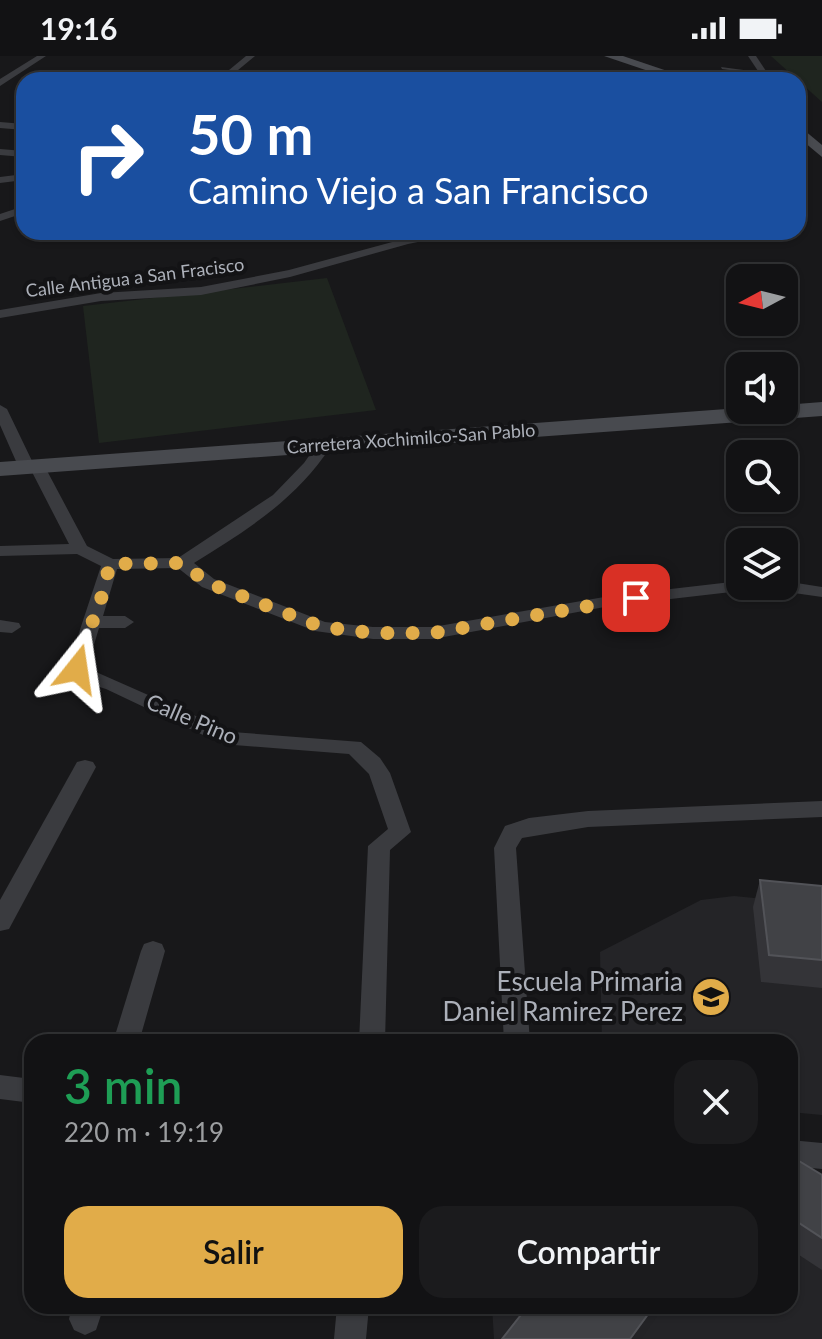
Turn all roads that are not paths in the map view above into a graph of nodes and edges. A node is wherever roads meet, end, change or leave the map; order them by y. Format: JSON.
{"nodes":[{"id":1,"x":42,"y":56,"type":"edge"},
{"id":2,"x":251,"y":56,"type":"edge"},
{"id":3,"x":610,"y":56,"type":"edge"},
{"id":4,"x":722,"y":68,"type":"dead end"},
{"id":5,"x":17,"y":72,"type":"edge"},
{"id":6,"x":231,"y":72,"type":"edge"},
{"id":7,"x":660,"y":72,"type":"edge"},
{"id":8,"x":742,"y":72,"type":"edge"},
{"id":9,"x":806,"y":137,"type":"edge"},
{"id":10,"x":822,"y":153,"type":"edge"},
{"id":11,"x":413,"y":240,"type":"edge"},
{"id":12,"x":0,"y":314,"type":"edge"},
{"id":13,"x":0,"y":409,"type":"edge"},
{"id":14,"x":822,"y":409,"type":"edge"},
{"id":15,"x":323,"y":446,"type":"junction"},
{"id":16,"x":32,"y":467,"type":"junction"},
{"id":17,"x":0,"y":469,"type":"edge"},
{"id":18,"x":80,"y":549,"type":"junction"},
{"id":19,"x":0,"y":551,"type":"edge"},
{"id":20,"x":182,"y":563,"type":"junction"},
{"id":21,"x":110,"y":564,"type":"junction"},
{"id":22,"x":726,"y":588,"type":"edge"},
{"id":23,"x":798,"y":589,"type":"edge"},
{"id":24,"x":822,"y":592,"type":"edge"},
{"id":25,"x":91,"y":622,"type":"junction"},
{"id":26,"x":125,"y":622,"type":"dead end"},
{"id":27,"x":85,"y":767,"type":"dead end"},
{"id":28,"x":822,"y":809,"type":"edge"},
{"id":29,"x":0,"y":922,"type":"edge"},
{"id":30,"x":153,"y":951,"type":"dead end"},
{"id":31,"x":128,"y":1034,"type":"edge"},
{"id":32,"x":372,"y":1034,"type":"edge"},
{"id":33,"x":517,"y":1034,"type":"edge"},
{"id":34,"x":0,"y":1087,"type":"edge"},
{"id":35,"x":24,"y":1090,"type":"edge"},
{"id":36,"x":798,"y":1154,"type":"edge"},
{"id":37,"x":822,"y":1156,"type":"edge"},
{"id":38,"x":352,"y":1314,"type":"edge"},
{"id":39,"x":350,"y":1339,"type":"edge"}],
"edges":[{"from":1,"to":5,"type":"street"},
{"from":2,"to":6,"type":"street"},
{"from":3,"to":7,"type":"street"},
{"from":4,"to":8,"type":"lane"},
{"from":9,"to":10,"type":"street"},
{"from":11,"to":12,"type":"street","name":"Calle Antigua a San Fracisco"},
{"from":13,"to":16,"type":"street"},
{"from":14,"to":15,"type":"street","name":"Carretera Xochimilco-San Pablo"},
{"from":15,"to":16,"type":"street","name":"Carretera Xochimilco-San Pablo"},
{"from":15,"to":20,"type":"street"},
{"from":16,"to":17,"type":"street","name":"Carretera Xochimilco-San Pablo"},
{"from":16,"to":18,"type":"street"},
{"from":18,"to":19,"type":"street"},
{"from":18,"to":21,"type":"street"},
{"from":20,"to":21,"type":"street"},
{"from":20,"to":22,"type":"street"},
{"from":21,"to":25,"type":"street","name":"Calle Pino"},
{"from":23,"to":24,"type":"street"},
{"from":25,"to":26,"type":"street"},
{"from":25,"to":32,"type":"street","name":"Calle Pino"},
{"from":27,"to":29,"type":"street"},
{"from":28,"to":33,"type":"street"},
{"from":30,"to":31,"type":"street"},
{"from":34,"to":35,"type":"street"},
{"from":36,"to":37,"type":"street"},
{"from":38,"to":39,"type":"street"}]}
